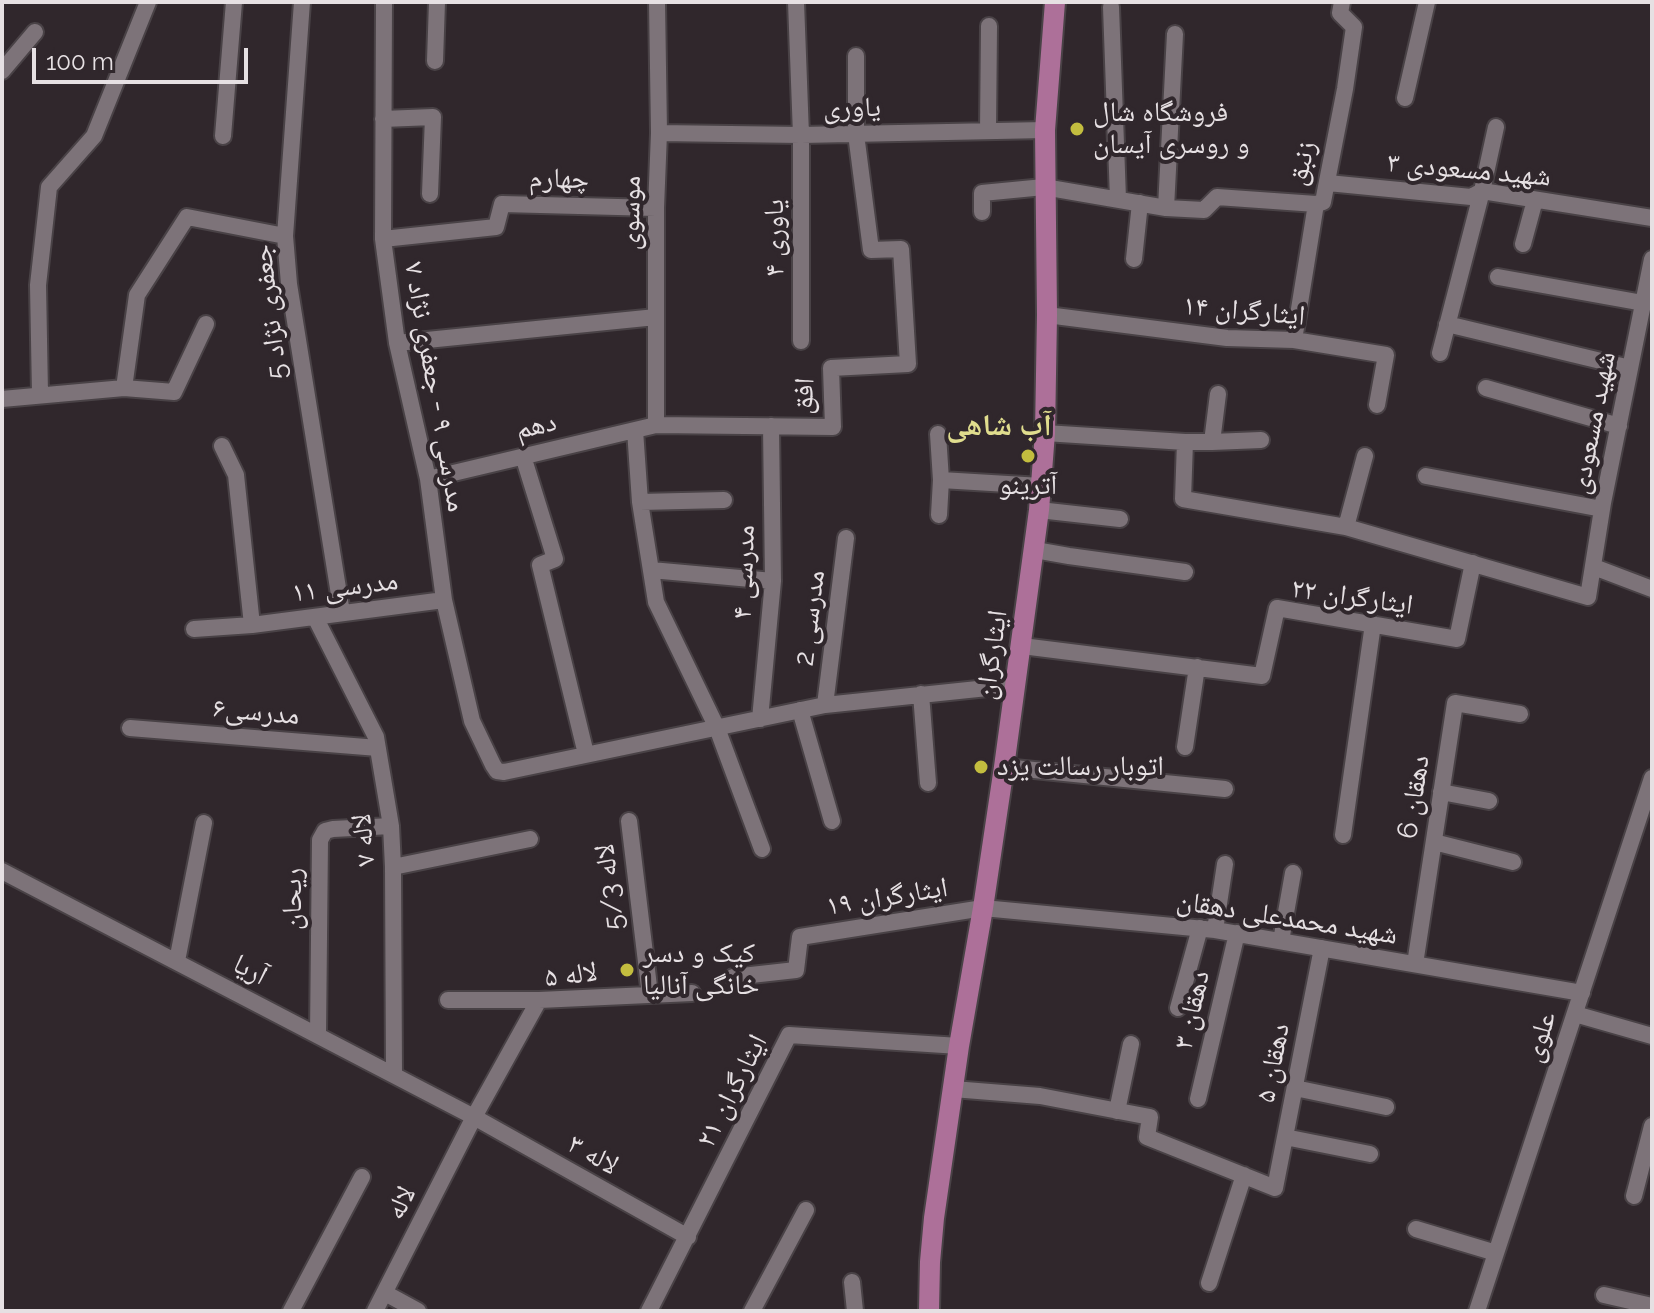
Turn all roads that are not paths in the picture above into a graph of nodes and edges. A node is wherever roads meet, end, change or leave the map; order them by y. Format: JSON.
{"nodes":[{"id":1,"x":148,"y":2,"type":"edge"},
{"id":2,"x":234,"y":2,"type":"edge"},
{"id":3,"x":302,"y":2,"type":"edge"},
{"id":4,"x":384,"y":2,"type":"edge"},
{"id":5,"x":437,"y":2,"type":"edge"},
{"id":6,"x":657,"y":2,"type":"edge"},
{"id":7,"x":796,"y":2,"type":"edge"},
{"id":8,"x":1055,"y":2,"type":"edge"},
{"id":9,"x":1342,"y":2,"type":"edge"},
{"id":10,"x":1427,"y":2,"type":"edge"},
{"id":11,"x":1111,"y":7,"type":"dead end"},
{"id":12,"x":989,"y":26,"type":"dead end"},
{"id":13,"x":35,"y":32,"type":"dead end"},
{"id":14,"x":1175,"y":34,"type":"dead end"},
{"id":15,"x":856,"y":56,"type":"dead end"},
{"id":16,"x":435,"y":61,"type":"dead end"},
{"id":17,"x":2,"y":71,"type":"edge"},
{"id":18,"x":1405,"y":98,"type":"dead end"},
{"id":19,"x":383,"y":119,"type":"junction"},
{"id":20,"x":1496,"y":127,"type":"dead end"},
{"id":21,"x":1045,"y":130,"type":"junction"},
{"id":22,"x":988,"y":131,"type":"junction"},
{"id":23,"x":659,"y":133,"type":"junction"},
{"id":24,"x":856,"y":134,"type":"junction"},
{"id":25,"x":801,"y":135,"type":"junction"},
{"id":26,"x":223,"y":136,"type":"dead end"},
{"id":27,"x":1328,"y":183,"type":"junction"},
{"id":28,"x":1044,"y":187,"type":"junction"},
{"id":29,"x":1482,"y":191,"type":"junction"},
{"id":30,"x":430,"y":194,"type":"dead end"},
{"id":31,"x":1118,"y":199,"type":"junction"},
{"id":32,"x":1535,"y":200,"type":"junction"},
{"id":33,"x":1140,"y":203,"type":"junction"},
{"id":34,"x":1316,"y":204,"type":"junction"},
{"id":35,"x":656,"y":208,"type":"junction"},
{"id":36,"x":1166,"y":208,"type":"junction"},
{"id":37,"x":982,"y":212,"type":"dead end"},
{"id":38,"x":1652,"y":218,"type":"edge"},
{"id":39,"x":285,"y":236,"type":"junction"},
{"id":40,"x":383,"y":239,"type":"junction"},
{"id":41,"x":1523,"y":244,"type":"dead end"},
{"id":42,"x":1134,"y":259,"type":"dead end"},
{"id":43,"x":1652,"y":259,"type":"edge"},
{"id":44,"x":1498,"y":277,"type":"dead end"},
{"id":45,"x":1643,"y":303,"type":"junction"},
{"id":46,"x":1047,"y":315,"type":"junction"},
{"id":47,"x":656,"y":317,"type":"junction"},
{"id":48,"x":206,"y":324,"type":"dead end"},
{"id":49,"x":1447,"y":324,"type":"junction"},
{"id":50,"x":1294,"y":340,"type":"junction"},
{"id":51,"x":801,"y":341,"type":"dead end"},
{"id":52,"x":397,"y":343,"type":"junction"},
{"id":53,"x":1440,"y":353,"type":"dead end"},
{"id":54,"x":1630,"y":368,"type":"junction"},
{"id":55,"x":124,"y":388,"type":"junction"},
{"id":56,"x":1486,"y":388,"type":"dead end"},
{"id":57,"x":40,"y":394,"type":"junction"},
{"id":58,"x":1218,"y":394,"type":"dead end"},
{"id":59,"x":2,"y":399,"type":"edge"},
{"id":60,"x":1377,"y":405,"type":"dead end"},
{"id":61,"x":656,"y":425,"type":"junction"},
{"id":62,"x":771,"y":426,"type":"junction"},
{"id":63,"x":1619,"y":426,"type":"junction"},
{"id":64,"x":635,"y":430,"type":"junction"},
{"id":65,"x":1045,"y":433,"type":"junction"},
{"id":66,"x":938,"y":434,"type":"dead end"},
{"id":67,"x":1261,"y":440,"type":"dead end"},
{"id":68,"x":1185,"y":442,"type":"junction"},
{"id":69,"x":1212,"y":442,"type":"junction"},
{"id":70,"x":222,"y":446,"type":"dead end"},
{"id":71,"x":523,"y":456,"type":"junction"},
{"id":72,"x":1365,"y":456,"type":"dead end"},
{"id":73,"x":1426,"y":476,"type":"dead end"},
{"id":74,"x":428,"y":479,"type":"junction"},
{"id":75,"x":941,"y":480,"type":"junction"},
{"id":76,"x":1041,"y":486,"type":"junction"},
{"id":77,"x":724,"y":500,"type":"dead end"},
{"id":78,"x":640,"y":502,"type":"junction"},
{"id":79,"x":1602,"y":509,"type":"junction"},
{"id":80,"x":1039,"y":510,"type":"junction"},
{"id":81,"x":939,"y":515,"type":"dead end"},
{"id":82,"x":1120,"y":519,"type":"dead end"},
{"id":83,"x":1346,"y":527,"type":"junction"},
{"id":84,"x":846,"y":538,"type":"dead end"},
{"id":85,"x":1035,"y":550,"type":"junction"},
{"id":86,"x":1473,"y":563,"type":"junction"},
{"id":87,"x":1594,"y":567,"type":"junction"},
{"id":88,"x":651,"y":570,"type":"junction"},
{"id":89,"x":1185,"y":572,"type":"dead end"},
{"id":90,"x":773,"y":581,"type":"junction"},
{"id":91,"x":1652,"y":589,"type":"edge"},
{"id":92,"x":444,"y":600,"type":"junction"},
{"id":93,"x":342,"y":613,"type":"junction"},
{"id":94,"x":315,"y":617,"type":"junction"},
{"id":95,"x":1373,"y":624,"type":"junction"},
{"id":96,"x":252,"y":625,"type":"junction"},
{"id":97,"x":194,"y":629,"type":"dead end"},
{"id":98,"x":1022,"y":646,"type":"junction"},
{"id":99,"x":1197,"y":667,"type":"junction"},
{"id":100,"x":1016,"y":685,"type":"junction"},
{"id":101,"x":921,"y":694,"type":"junction"},
{"id":102,"x":825,"y":705,"type":"junction"},
{"id":103,"x":800,"y":710,"type":"junction"},
{"id":104,"x":1520,"y":714,"type":"dead end"},
{"id":105,"x":760,"y":719,"type":"junction"},
{"id":106,"x":130,"y":728,"type":"dead end"},
{"id":107,"x":717,"y":728,"type":"junction"},
{"id":108,"x":1185,"y":747,"type":"dead end"},
{"id":109,"x":378,"y":748,"type":"junction"},
{"id":110,"x":586,"y":754,"type":"junction"},
{"id":111,"x":1004,"y":767,"type":"junction"},
{"id":112,"x":1652,"y":778,"type":"edge"},
{"id":113,"x":928,"y":783,"type":"dead end"},
{"id":114,"x":1225,"y":789,"type":"dead end"},
{"id":115,"x":1441,"y":792,"type":"junction"},
{"id":116,"x":1489,"y":801,"type":"dead end"},
{"id":117,"x":629,"y":821,"type":"dead end"},
{"id":118,"x":832,"y":821,"type":"dead end"},
{"id":119,"x":204,"y":823,"type":"dead end"},
{"id":120,"x":391,"y":826,"type":"junction"},
{"id":121,"x":1343,"y":835,"type":"dead end"},
{"id":122,"x":530,"y":839,"type":"dead end"},
{"id":123,"x":1434,"y":842,"type":"junction"},
{"id":124,"x":762,"y":849,"type":"dead end"},
{"id":125,"x":1513,"y":862,"type":"dead end"},
{"id":126,"x":1225,"y":864,"type":"dead end"},
{"id":127,"x":393,"y":867,"type":"junction"},
{"id":128,"x":2,"y":871,"type":"edge"},
{"id":129,"x":1293,"y":873,"type":"dead end"},
{"id":130,"x":983,"y":908,"type":"junction"},
{"id":131,"x":1207,"y":929,"type":"junction"},
{"id":132,"x":1237,"y":933,"type":"junction"},
{"id":133,"x":1281,"y":941,"type":"junction"},
{"id":134,"x":1322,"y":948,"type":"junction"},
{"id":135,"x":177,"y":961,"type":"junction"},
{"id":136,"x":1415,"y":964,"type":"junction"},
{"id":137,"x":733,"y":977,"type":"dead end"},
{"id":138,"x":692,"y":993,"type":"dead end"},
{"id":139,"x":1582,"y":993,"type":"junction"},
{"id":140,"x":650,"y":995,"type":"junction"},
{"id":141,"x":448,"y":1000,"type":"dead end"},
{"id":142,"x":539,"y":1000,"type":"junction"},
{"id":143,"x":1178,"y":1008,"type":"dead end"},
{"id":144,"x":1575,"y":1014,"type":"junction"},
{"id":145,"x":318,"y":1035,"type":"junction"},
{"id":146,"x":1652,"y":1036,"type":"edge"},
{"id":147,"x":1131,"y":1044,"type":"dead end"},
{"id":148,"x":959,"y":1046,"type":"junction"},
{"id":149,"x":394,"y":1075,"type":"junction"},
{"id":150,"x":1295,"y":1088,"type":"junction"},
{"id":151,"x":953,"y":1089,"type":"junction"},
{"id":152,"x":1198,"y":1099,"type":"dead end"},
{"id":153,"x":1386,"y":1107,"type":"dead end"},
{"id":154,"x":1117,"y":1111,"type":"junction"},
{"id":155,"x":474,"y":1117,"type":"junction"},
{"id":156,"x":1652,"y":1126,"type":"edge"},
{"id":157,"x":1285,"y":1137,"type":"junction"},
{"id":158,"x":1370,"y":1154,"type":"dead end"},
{"id":159,"x":1244,"y":1175,"type":"junction"},
{"id":160,"x":362,"y":1177,"type":"dead end"},
{"id":161,"x":1634,"y":1196,"type":"dead end"},
{"id":162,"x":806,"y":1210,"type":"dead end"},
{"id":163,"x":1416,"y":1229,"type":"dead end"},
{"id":164,"x":688,"y":1237,"type":"junction"},
{"id":165,"x":1496,"y":1253,"type":"junction"},
{"id":166,"x":852,"y":1282,"type":"dead end"},
{"id":167,"x":1209,"y":1283,"type":"dead end"},
{"id":168,"x":385,"y":1293,"type":"junction"},
{"id":169,"x":1604,"y":1295,"type":"dead end"},
{"id":170,"x":1650,"y":1307,"type":"edge"},
{"id":171,"x":291,"y":1311,"type":"edge"},
{"id":172,"x":375,"y":1311,"type":"edge"},
{"id":173,"x":418,"y":1311,"type":"edge"},
{"id":174,"x":649,"y":1311,"type":"edge"},
{"id":175,"x":752,"y":1311,"type":"edge"},
{"id":176,"x":855,"y":1311,"type":"edge"},
{"id":177,"x":929,"y":1311,"type":"edge"},
{"id":178,"x":1477,"y":1311,"type":"edge"}],
"edges":[{"from":1,"to":57,"type":"street"},
{"from":2,"to":26,"type":"street"},
{"from":3,"to":39,"type":"street","name":"جعفری نژاد 5"},
{"from":4,"to":19,"type":"street","name":"مدرسی ۹ - جعفری نژاد ۷"},
{"from":5,"to":16,"type":"street"},
{"from":6,"to":23,"type":"street","name":"موسوی"},
{"from":7,"to":25,"type":"street","name":"یاوری ۴"},
{"from":8,"to":21,"type":"main road","name":"ایثارگران"},
{"from":9,"to":27,"type":"street","name":"زنبق"},
{"from":10,"to":18,"type":"street"},
{"from":11,"to":31,"type":"street"},
{"from":12,"to":22,"type":"street"},
{"from":13,"to":17,"type":"street"},
{"from":14,"to":36,"type":"street"},
{"from":15,"to":24,"type":"street"},
{"from":19,"to":30,"type":"street"},
{"from":19,"to":40,"type":"street","name":"مدرسی ۹ - جعفری نژاد ۷"},
{"from":20,"to":29,"type":"street"},
{"from":21,"to":22,"type":"street","name":"یاوری"},
{"from":21,"to":28,"type":"main road","name":"ایثارگران"},
{"from":22,"to":24,"type":"street","name":"یاوری"},
{"from":23,"to":25,"type":"street","name":"یاوری"},
{"from":23,"to":35,"type":"street","name":"موسوی"},
{"from":24,"to":25,"type":"street","name":"یاوری"},
{"from":24,"to":62,"type":"street","name":"افق"},
{"from":25,"to":51,"type":"street","name":"یاوری ۴"},
{"from":27,"to":29,"type":"street","name":"شهید مسعودی ۳"},
{"from":27,"to":34,"type":"street","name":"زنبق"},
{"from":28,"to":31,"type":"street"},
{"from":28,"to":37,"type":"street"},
{"from":28,"to":46,"type":"main road","name":"ایثارگران"},
{"from":29,"to":32,"type":"street","name":"شهید مسعودی ۳"},
{"from":29,"to":49,"type":"street"},
{"from":31,"to":33,"type":"street"},
{"from":32,"to":38,"type":"street","name":"شهید مسعودی ۳"},
{"from":32,"to":41,"type":"street"},
{"from":33,"to":36,"type":"street"},
{"from":33,"to":42,"type":"street"},
{"from":34,"to":36,"type":"street"},
{"from":34,"to":50,"type":"street","name":"زنبق"},
{"from":35,"to":40,"type":"street","name":"چهارم"},
{"from":35,"to":47,"type":"street","name":"موسوی"},
{"from":39,"to":55,"type":"street"},
{"from":39,"to":93,"type":"street","name":"جعفری نژاد 5"},
{"from":40,"to":52,"type":"street","name":"مدرسی ۹ - جعفری نژاد ۷"},
{"from":43,"to":45,"type":"street","name":"شهید مسعودی"},
{"from":44,"to":45,"type":"street"},
{"from":45,"to":54,"type":"street","name":"شهید مسعودی"},
{"from":46,"to":50,"type":"street","name":"ایثارگران ۱۴"},
{"from":46,"to":65,"type":"main road","name":"ایثارگران"},
{"from":47,"to":52,"type":"street"},
{"from":47,"to":61,"type":"street","name":"موسوی"},
{"from":48,"to":55,"type":"street"},
{"from":49,"to":53,"type":"street"},
{"from":49,"to":54,"type":"street"},
{"from":50,"to":60,"type":"street","name":"ایثارگران ۱۴"},
{"from":52,"to":74,"type":"street","name":"مدرسی ۹ - جعفری نژاد ۷"},
{"from":54,"to":63,"type":"street","name":"شهید مسعودی"},
{"from":55,"to":57,"type":"street"},
{"from":56,"to":63,"type":"street"},
{"from":57,"to":59,"type":"street"},
{"from":58,"to":69,"type":"street"},
{"from":61,"to":62,"type":"street","name":"افق"},
{"from":61,"to":64,"type":"street","name":"دهم"},
{"from":62,"to":90,"type":"street","name":"مدرسی ۴"},
{"from":63,"to":79,"type":"street","name":"شهید مسعودی"},
{"from":64,"to":71,"type":"street","name":"دهم"},
{"from":64,"to":78,"type":"street"},
{"from":65,"to":68,"type":"street"},
{"from":65,"to":76,"type":"main road","name":"ایثارگران"},
{"from":66,"to":75,"type":"street"},
{"from":67,"to":69,"type":"street"},
{"from":68,"to":69,"type":"street"},
{"from":68,"to":83,"type":"street"},
{"from":70,"to":96,"type":"street"},
{"from":71,"to":74,"type":"street","name":"دهم"},
{"from":71,"to":110,"type":"street"},
{"from":72,"to":83,"type":"street"},
{"from":73,"to":79,"type":"street"},
{"from":74,"to":92,"type":"street","name":"مدرسی ۹ - جعفری نژاد ۷"},
{"from":75,"to":76,"type":"street"},
{"from":75,"to":81,"type":"street"},
{"from":76,"to":80,"type":"main road","name":"ایثارگران"},
{"from":77,"to":78,"type":"street"},
{"from":78,"to":88,"type":"street"},
{"from":79,"to":87,"type":"street","name":"شهید مسعودی"},
{"from":80,"to":82,"type":"street"},
{"from":80,"to":85,"type":"main road","name":"ایثارگران"},
{"from":83,"to":86,"type":"street"},
{"from":84,"to":102,"type":"street","name":"مدرسی 2"},
{"from":85,"to":89,"type":"street"},
{"from":85,"to":98,"type":"main road","name":"ایثارگران"},
{"from":86,"to":87,"type":"street","name":"شهید مسعودی"},
{"from":86,"to":95,"type":"street","name":"ایثارگران ۲۲"},
{"from":87,"to":91,"type":"street"},
{"from":88,"to":90,"type":"street"},
{"from":88,"to":107,"type":"street"},
{"from":90,"to":105,"type":"street","name":"مدرسی ۴"},
{"from":92,"to":93,"type":"street","name":"مدرسی ۱۱"},
{"from":92,"to":110,"type":"street","name":"مدرسی ۹ - جعفری نژاد ۷"},
{"from":93,"to":94,"type":"street","name":"مدرسی ۱۱"},
{"from":94,"to":96,"type":"street","name":"مدرسی ۱۱"},
{"from":94,"to":109,"type":"street","name":"لاله ۷"},
{"from":95,"to":99,"type":"street","name":"ایثارگران ۲۲"},
{"from":95,"to":121,"type":"street"},
{"from":96,"to":97,"type":"street","name":"مدرسی ۱۱"},
{"from":98,"to":99,"type":"street","name":"ایثارگران ۲۲"},
{"from":98,"to":100,"type":"main road","name":"ایثارگران"},
{"from":99,"to":108,"type":"street"},
{"from":100,"to":101,"type":"street"},
{"from":100,"to":111,"type":"main road","name":"ایثارگران"},
{"from":101,"to":102,"type":"street"},
{"from":101,"to":113,"type":"street"},
{"from":102,"to":103,"type":"street"},
{"from":103,"to":105,"type":"street"},
{"from":103,"to":118,"type":"street"},
{"from":104,"to":115,"type":"street","name":"دهقان 6"},
{"from":105,"to":107,"type":"street"},
{"from":106,"to":109,"type":"street","name":"مدرسی۶"},
{"from":107,"to":110,"type":"street"},
{"from":107,"to":124,"type":"street"},
{"from":109,"to":120,"type":"street","name":"لاله ۷"},
{"from":111,"to":114,"type":"street"},
{"from":111,"to":130,"type":"main road","name":"ایثارگران"},
{"from":112,"to":139,"type":"street","name":"علوی"},
{"from":115,"to":116,"type":"street"},
{"from":115,"to":123,"type":"street","name":"دهقان 6"},
{"from":117,"to":140,"type":"street","name":"لاله 5/3"},
{"from":119,"to":135,"type":"street"},
{"from":120,"to":127,"type":"street","name":"لاله ۷"},
{"from":120,"to":145,"type":"street","name":"ریحان"},
{"from":122,"to":127,"type":"street"},
{"from":123,"to":125,"type":"street"},
{"from":123,"to":136,"type":"street","name":"دهقان 6"},
{"from":126,"to":131,"type":"street"},
{"from":127,"to":149,"type":"street","name":"لاله ۷"},
{"from":128,"to":135,"type":"street","name":"آریا"},
{"from":129,"to":133,"type":"street"},
{"from":130,"to":131,"type":"street","name":"شهید محمدعلی دهقان"},
{"from":130,"to":137,"type":"street","name":"ایثارگران ۱‍۹"},
{"from":130,"to":148,"type":"main road","name":"ایثارگران"},
{"from":131,"to":132,"type":"street","name":"شهید محمدعلی دهقان"},
{"from":131,"to":143,"type":"street"},
{"from":132,"to":133,"type":"street","name":"شهید محمدعلی دهقان"},
{"from":132,"to":152,"type":"street","name":"دهقان ۳"},
{"from":133,"to":134,"type":"street","name":"شهید محمدعلی دهقان"},
{"from":134,"to":136,"type":"street","name":"شهید محمدعلی دهقان"},
{"from":134,"to":150,"type":"street","name":"دهقان ۵"},
{"from":135,"to":145,"type":"street","name":"آریا"},
{"from":136,"to":139,"type":"street","name":"شهید محمدعلی دهقان"},
{"from":138,"to":140,"type":"street","name":"لاله ۵"},
{"from":139,"to":144,"type":"street","name":"علوی"},
{"from":140,"to":142,"type":"street","name":"لاله ۵"},
{"from":141,"to":142,"type":"street"},
{"from":142,"to":155,"type":"street","name":"لاله ۵"},
{"from":144,"to":146,"type":"street"},
{"from":144,"to":165,"type":"street","name":"علوی"},
{"from":145,"to":149,"type":"street","name":"آریا"},
{"from":147,"to":154,"type":"street"},
{"from":148,"to":151,"type":"main road","name":"ایثارگران"},
{"from":148,"to":164,"type":"street","name":"ایثارگران ۲۱"},
{"from":149,"to":155,"type":"street","name":"آریا"},
{"from":150,"to":153,"type":"street"},
{"from":150,"to":157,"type":"street","name":"دهقان ۵"},
{"from":151,"to":154,"type":"street"},
{"from":151,"to":177,"type":"main road","name":"ایثارگران"},
{"from":154,"to":159,"type":"street"},
{"from":155,"to":164,"type":"street","name":"لاله ۳"},
{"from":155,"to":168,"type":"street","name":"لاله"},
{"from":156,"to":161,"type":"street"},
{"from":157,"to":158,"type":"street"},
{"from":157,"to":159,"type":"street","name":"دهقان ۵"},
{"from":159,"to":167,"type":"street"},
{"from":160,"to":171,"type":"street"},
{"from":162,"to":175,"type":"street"},
{"from":163,"to":165,"type":"street"},
{"from":164,"to":174,"type":"street"},
{"from":165,"to":178,"type":"street","name":"علوی"},
{"from":166,"to":176,"type":"street"},
{"from":168,"to":172,"type":"street","name":"لاله"},
{"from":168,"to":173,"type":"street"},
{"from":169,"to":170,"type":"street"}]}
